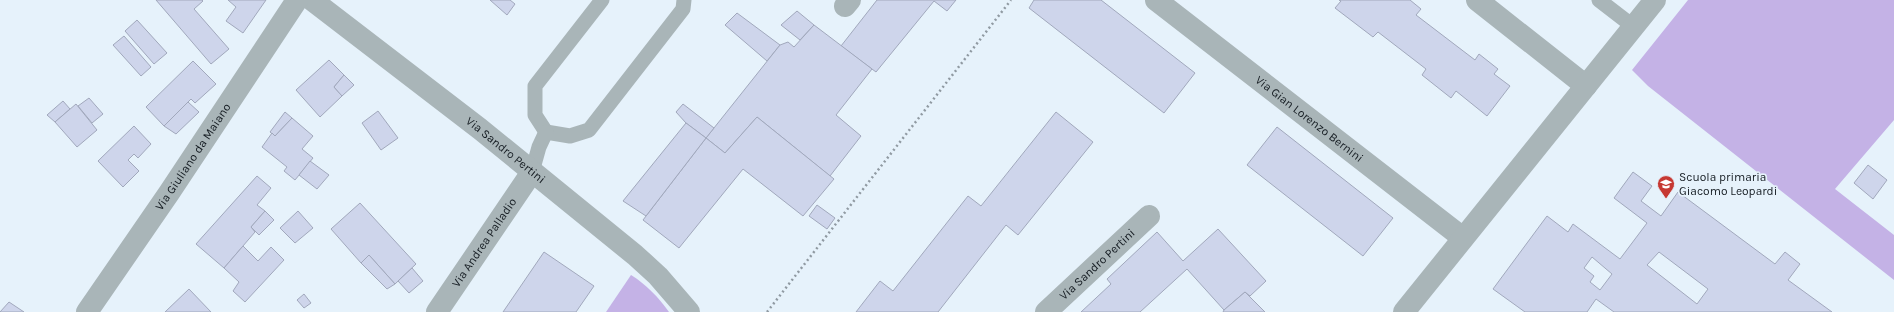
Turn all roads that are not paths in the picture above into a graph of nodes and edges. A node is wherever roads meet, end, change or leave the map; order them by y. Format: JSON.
{"nodes":[{"id":1,"x":297,"y":0,"type":"edge"},
{"id":2,"x":312,"y":0,"type":"edge"},
{"id":3,"x":602,"y":0,"type":"edge"},
{"id":4,"x":684,"y":0,"type":"edge"},
{"id":5,"x":1156,"y":0,"type":"edge"},
{"id":6,"x":1477,"y":0,"type":"edge"},
{"id":7,"x":1600,"y":0,"type":"edge"},
{"id":8,"x":1655,"y":0,"type":"edge"},
{"id":9,"x":1634,"y":27,"type":"junction"},
{"id":10,"x":1586,"y":86,"type":"junction"},
{"id":11,"x":546,"y":132,"type":"junction"},
{"id":12,"x":532,"y":172,"type":"junction"},
{"id":13,"x":1149,"y":216,"type":"dead end"},
{"id":14,"x":1463,"y":238,"type":"junction"},
{"id":15,"x":87,"y":312,"type":"edge"},
{"id":16,"x":437,"y":312,"type":"edge"},
{"id":17,"x":689,"y":312,"type":"edge"},
{"id":18,"x":1046,"y":312,"type":"edge"},
{"id":19,"x":1404,"y":312,"type":"edge"}],
"edges":[{"from":1,"to":15,"type":"street","name":"Via Giuliano da Maiano"},
{"from":2,"to":12,"type":"street","name":"Via Sandro Pertini"},
{"from":3,"to":11,"type":"lane"},
{"from":4,"to":11,"type":"lane"},
{"from":5,"to":14,"type":"street","name":"Via Gian Lorenzo Bernini"},
{"from":6,"to":10,"type":"street"},
{"from":7,"to":9,"type":"lane"},
{"from":8,"to":9,"type":"street"},
{"from":9,"to":10,"type":"street"},
{"from":10,"to":14,"type":"street"},
{"from":11,"to":12,"type":"lane"},
{"from":12,"to":16,"type":"street","name":"Via Andrea Palladio"},
{"from":12,"to":17,"type":"street","name":"Via Sandro Pertini"},
{"from":13,"to":18,"type":"street","name":"Via Sandro Pertini"},
{"from":14,"to":19,"type":"street"}]}
